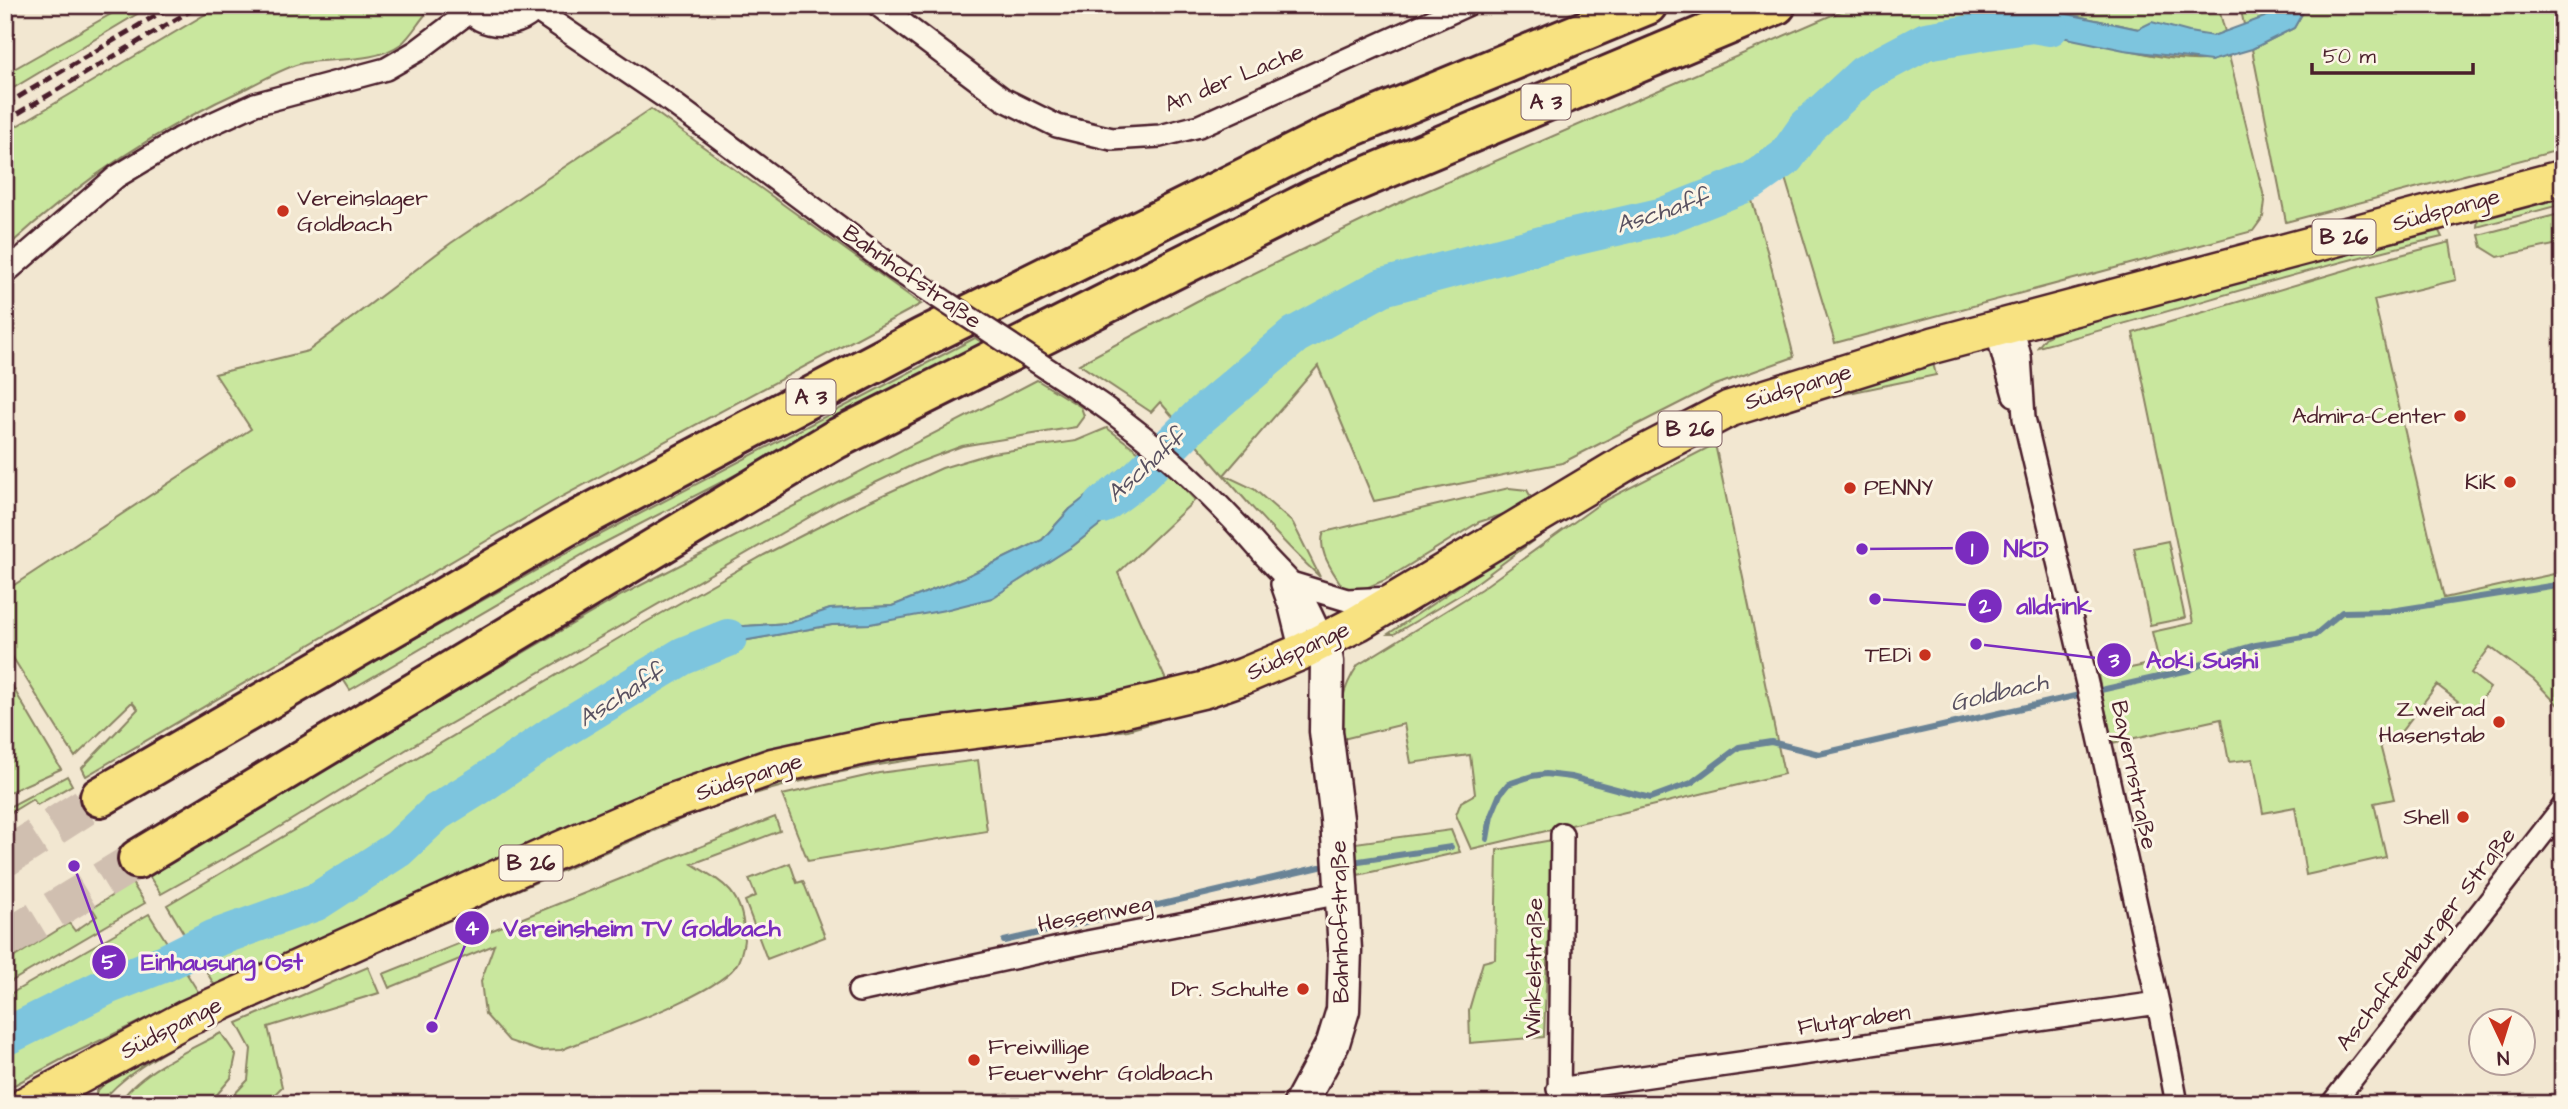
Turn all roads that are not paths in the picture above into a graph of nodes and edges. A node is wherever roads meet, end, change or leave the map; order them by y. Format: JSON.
{"nodes":[{"id":1,"x":878,"y":5,"type":"edge"},
{"id":2,"x":1467,"y":5,"type":"edge"},
{"id":3,"x":1647,"y":5,"type":"edge"},
{"id":4,"x":1776,"y":5,"type":"edge"},
{"id":5,"x":537,"y":7,"type":"edge"},
{"id":6,"x":467,"y":9,"type":"edge"},
{"id":7,"x":2563,"y":178,"type":"edge"},
{"id":8,"x":5,"y":273,"type":"edge"},
{"id":9,"x":2004,"y":328,"type":"junction"},
{"id":10,"x":1271,"y":564,"type":"junction"},
{"id":11,"x":1291,"y":583,"type":"junction"},
{"id":12,"x":1402,"y":598,"type":"junction"},
{"id":13,"x":1312,"y":647,"type":"junction"},
{"id":14,"x":100,"y":797,"type":"tunnel mouth"},
{"id":15,"x":2563,"y":807,"type":"edge"},
{"id":16,"x":1562,"y":834,"type":"dead end"},
{"id":17,"x":138,"y":859,"type":"tunnel mouth"},
{"id":18,"x":1341,"y":893,"type":"junction"},
{"id":19,"x":859,"y":991,"type":"dead end"},
{"id":20,"x":2158,"y":1003,"type":"junction"},
{"id":21,"x":1559,"y":1096,"type":"edge"},
{"id":22,"x":52,"y":1098,"type":"edge"},
{"id":23,"x":1300,"y":1104,"type":"edge"},
{"id":24,"x":2177,"y":1104,"type":"edge"},
{"id":25,"x":2332,"y":1104,"type":"edge"}],
"edges":[{"from":1,"to":2,"type":"street","name":"An der Lache"},
{"from":3,"to":14,"type":"highway","number":"A 3"},
{"from":4,"to":17,"type":"highway","number":"A 3"},
{"from":5,"to":6,"type":"street","name":"Bahnhofstraße"},
{"from":5,"to":10,"type":"street","name":"Bahnhofstraße","bridge":true},
{"from":6,"to":8,"type":"street"},
{"from":7,"to":9,"type":"main road","name":"Südspange","number":"B 26"},
{"from":9,"to":12,"type":"main road","name":"Südspange","number":"B 26"},
{"from":9,"to":20,"type":"street","name":"Bayernstraße"},
{"from":10,"to":11,"type":"street","name":"Bahnhofstraße"},
{"from":10,"to":13,"type":"street","name":"Bahnhofstraße"},
{"from":11,"to":12,"type":"street","name":"Bahnhofstraße"},
{"from":11,"to":13,"type":"street","name":"Bahnhofstraße"},
{"from":12,"to":13,"type":"main road","name":"Südspange","number":"B 26"},
{"from":13,"to":18,"type":"street","name":"Bahnhofstraße"},
{"from":13,"to":22,"type":"main road","name":"Südspange","number":"B 26"},
{"from":15,"to":25,"type":"street","name":"Aschaffenburger Straße"},
{"from":16,"to":21,"type":"street","name":"Winkelstraße"},
{"from":18,"to":19,"type":"street","name":"Hessenweg"},
{"from":18,"to":23,"type":"street","name":"Bahnhofstraße"},
{"from":20,"to":21,"type":"street","name":"Flutgraben"},
{"from":20,"to":24,"type":"street","name":"Bayernstraße"}]}
